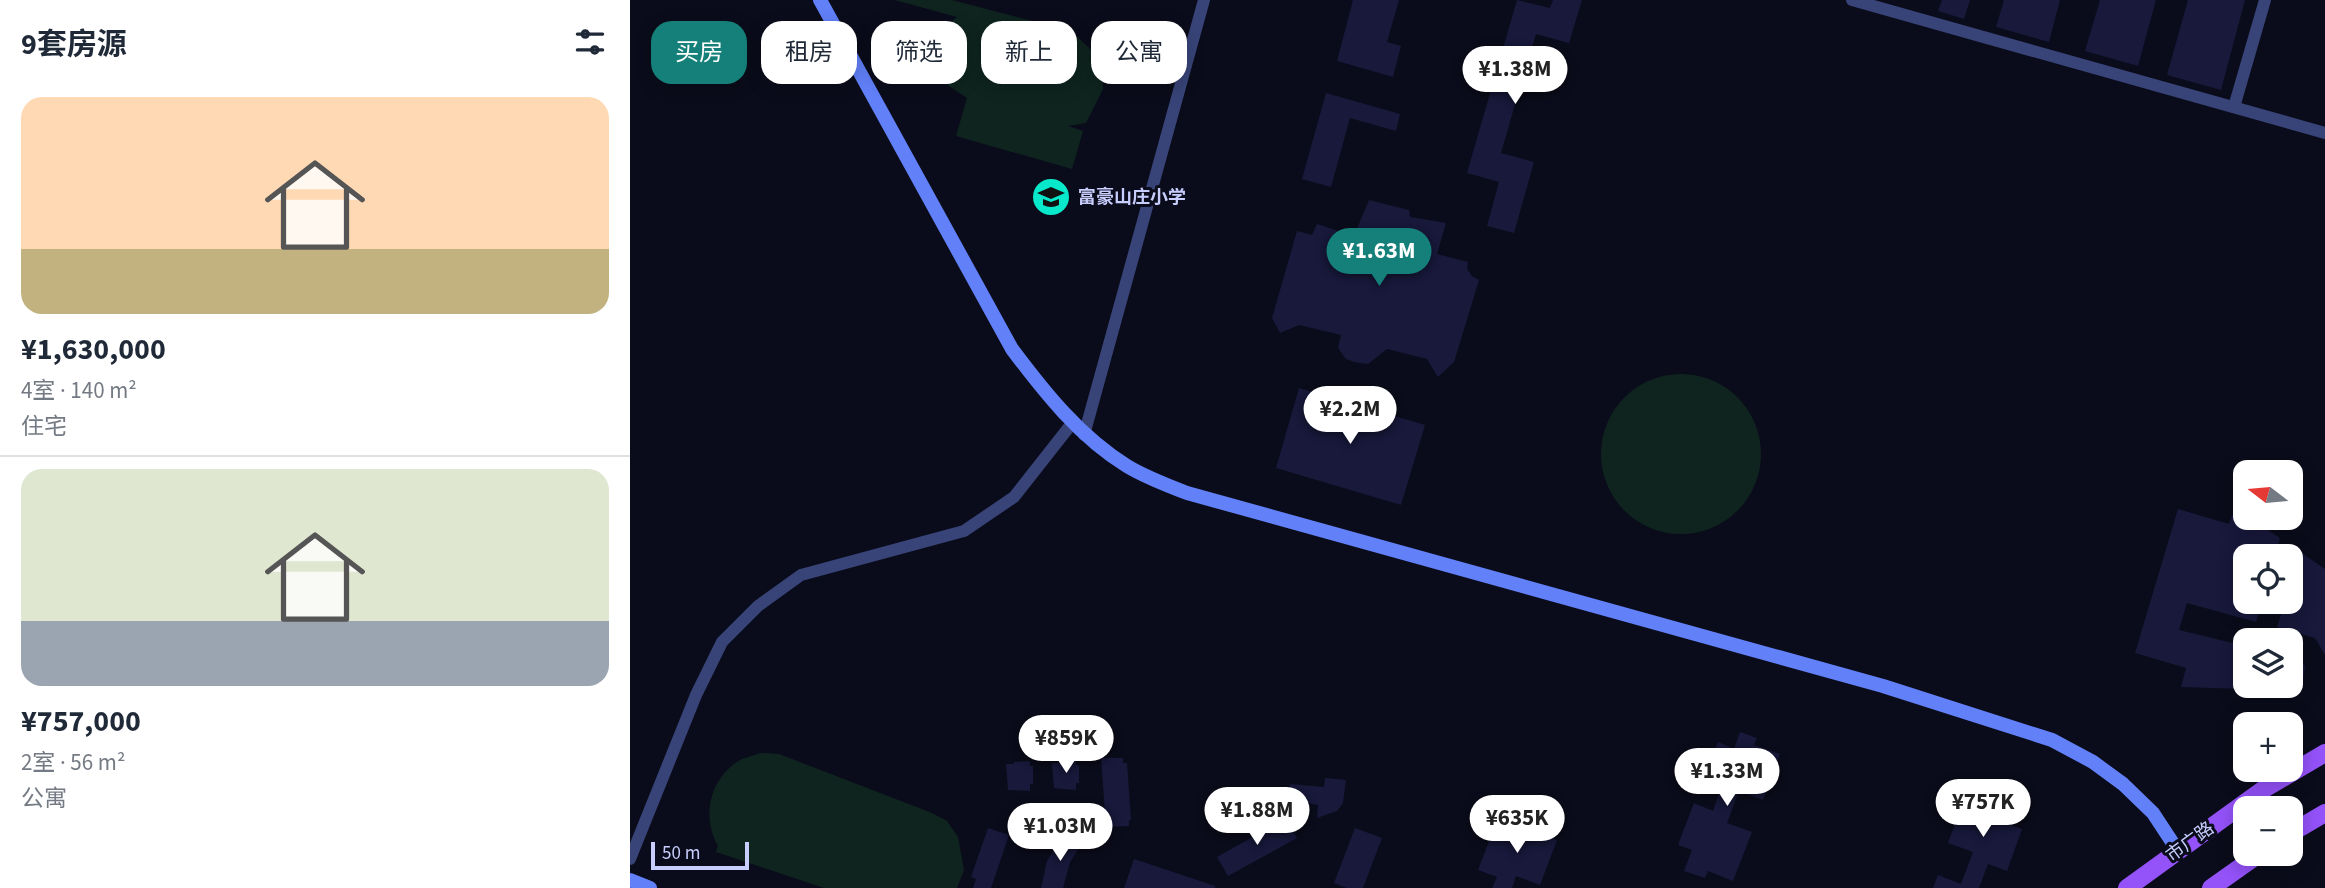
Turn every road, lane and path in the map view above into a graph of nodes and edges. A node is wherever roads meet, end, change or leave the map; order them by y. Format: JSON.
{"nodes":[{"id":1,"x":820,"y":0,"type":"edge"},
{"id":2,"x":1204,"y":0,"type":"edge"},
{"id":3,"x":1852,"y":0,"type":"edge"},
{"id":4,"x":2266,"y":0,"type":"edge"},
{"id":5,"x":2234,"y":107,"type":"junction"},
{"id":6,"x":2325,"y":133,"type":"edge"},
{"id":7,"x":1073,"y":422,"type":"junction"},
{"id":8,"x":1084,"y":435,"type":"junction"},
{"id":9,"x":2325,"y":753,"type":"edge"},
{"id":10,"x":2325,"y":813,"type":"edge"},
{"id":11,"x":2303,"y":826,"type":"edge"},
{"id":12,"x":2178,"y":851,"type":"junction"},
{"id":13,"x":630,"y":859,"type":"edge"},
{"id":14,"x":2242,"y":866,"type":"edge"},
{"id":15,"x":630,"y":880,"type":"edge"},
{"id":16,"x":650,"y":888,"type":"edge"},
{"id":17,"x":2127,"y":888,"type":"edge"},
{"id":18,"x":2211,"y":888,"type":"edge"}],
"edges":[{"from":1,"to":7,"type":"street"},
{"from":2,"to":8,"type":"street"},
{"from":3,"to":5,"type":"street"},
{"from":4,"to":5,"type":"street"},
{"from":5,"to":6,"type":"street"},
{"from":7,"to":8,"type":"street"},
{"from":7,"to":13,"type":"street"},
{"from":8,"to":12,"type":"street"},
{"from":9,"to":12,"type":"main road","name":"市广路"},
{"from":10,"to":11,"type":"main road"},
{"from":12,"to":17,"type":"main road","name":"市广路"},
{"from":14,"to":18,"type":"main road"},
{"from":15,"to":16,"type":"street"}]}
